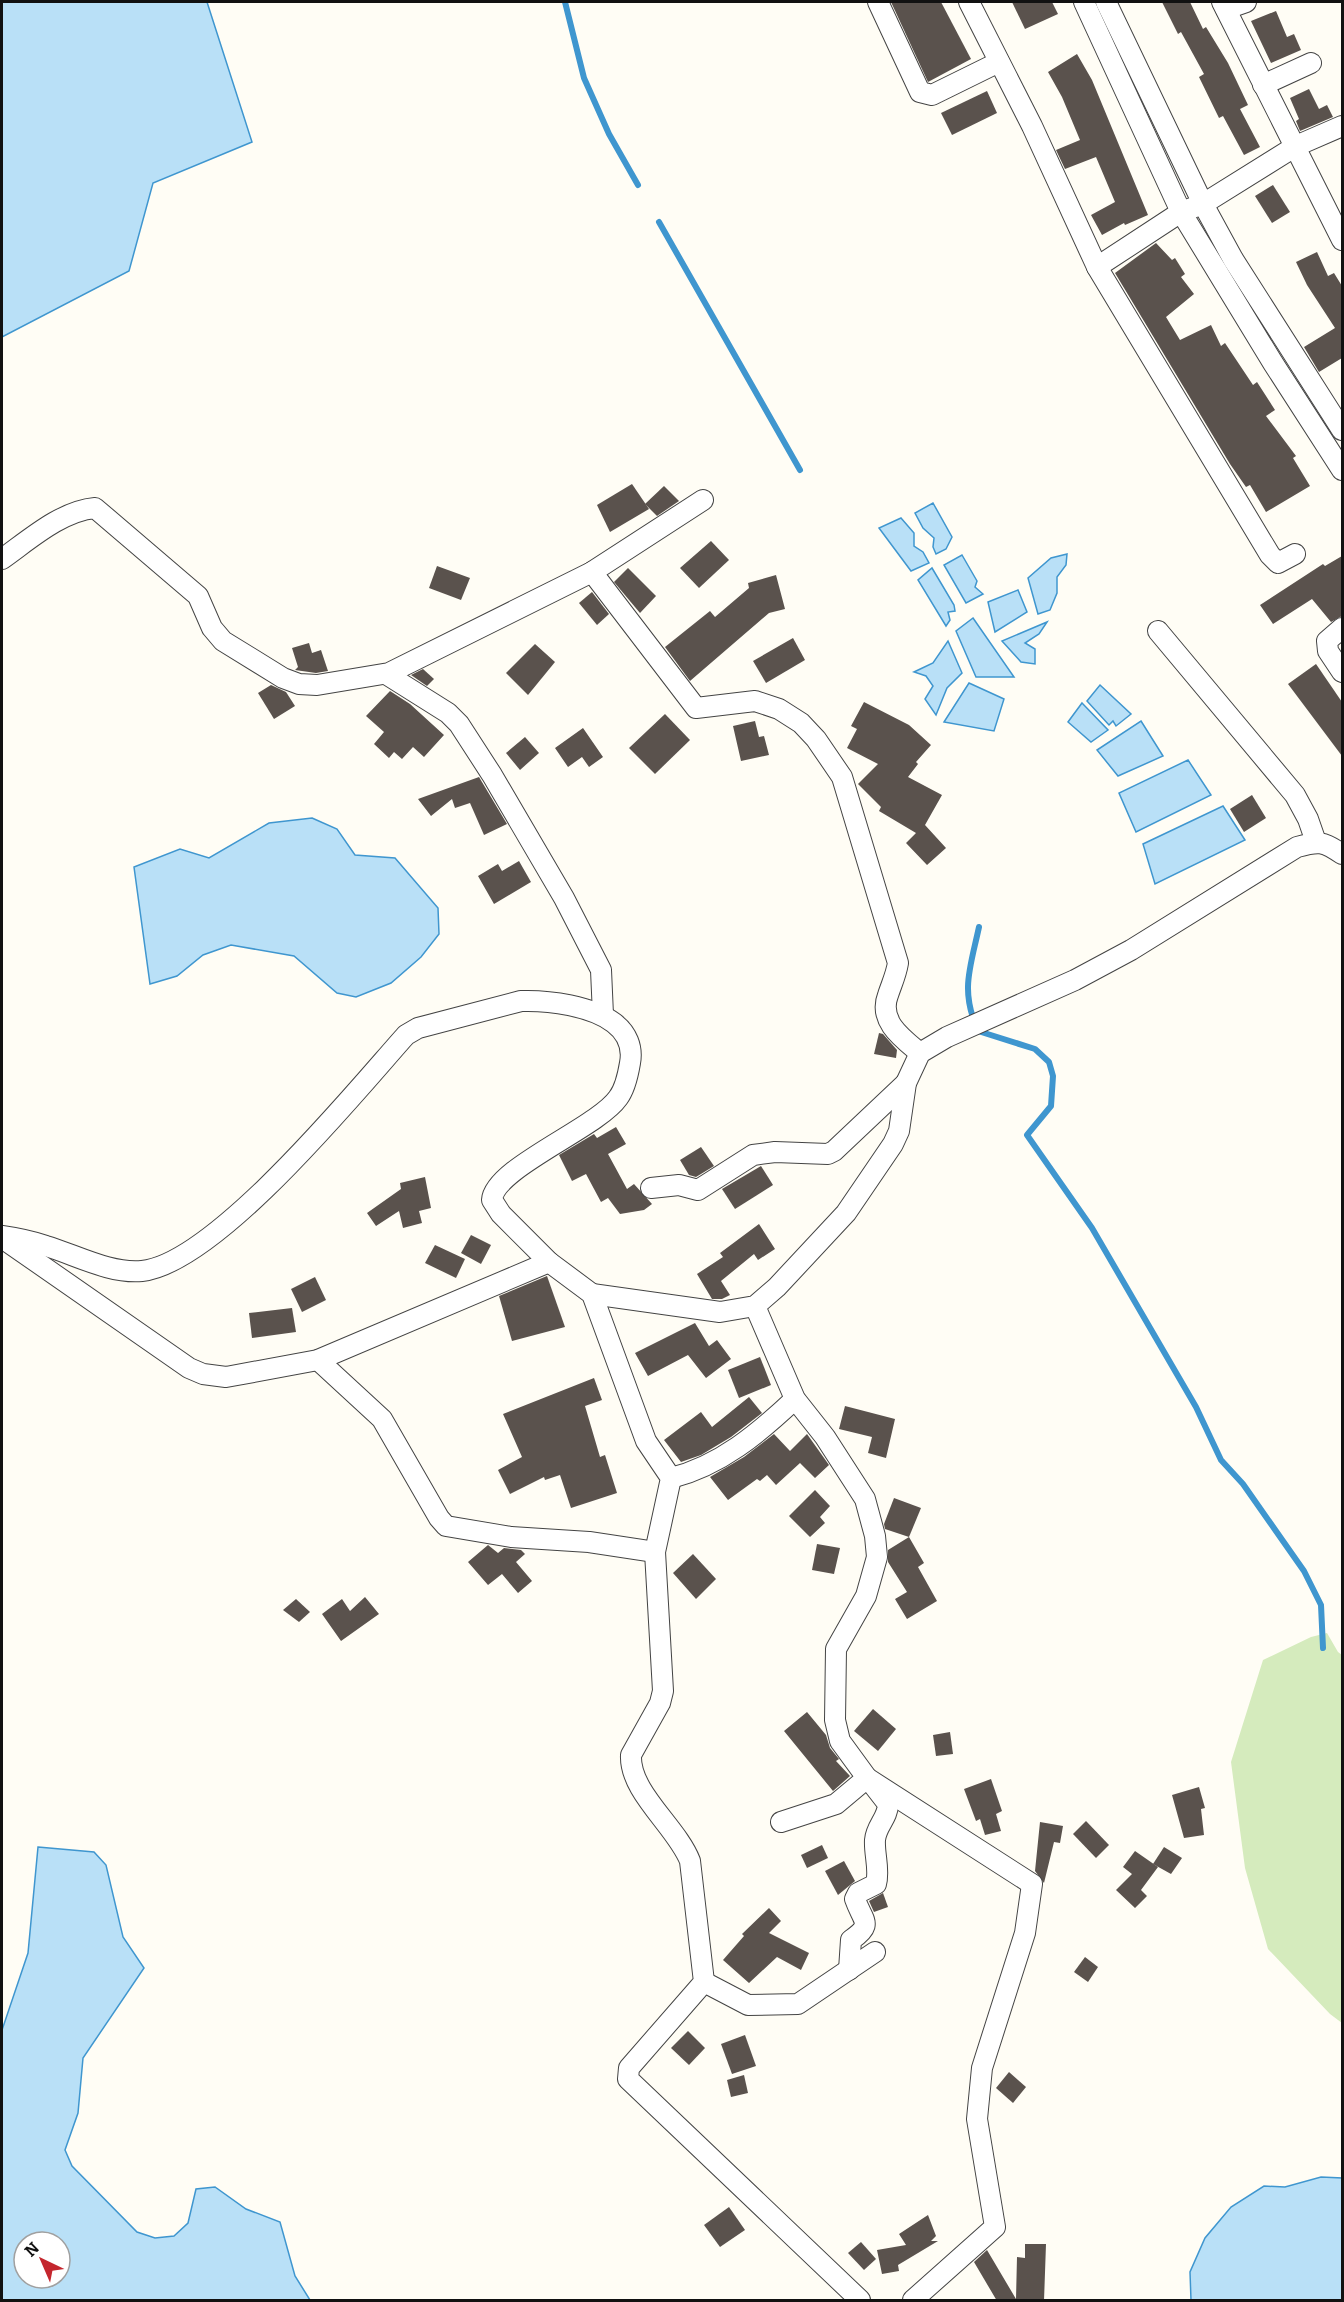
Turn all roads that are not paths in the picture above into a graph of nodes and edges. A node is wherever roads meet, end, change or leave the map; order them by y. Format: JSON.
{"nodes":[{"id":1,"x":878,"y":2,"type":"edge"},
{"id":2,"x":969,"y":2,"type":"edge"},
{"id":3,"x":1084,"y":2,"type":"edge"},
{"id":4,"x":1106,"y":2,"type":"edge"},
{"id":5,"x":1246,"y":2,"type":"edge"},
{"id":6,"x":1224,"y":5,"type":"edge"},
{"id":7,"x":999,"y":62,"type":"junction"},
{"id":8,"x":1311,"y":63,"type":"dead end"},
{"id":9,"x":1263,"y":85,"type":"junction"},
{"id":10,"x":1342,"y":126,"type":"edge"},
{"id":11,"x":1296,"y":146,"type":"junction"},
{"id":12,"x":1203,"y":204,"type":"junction"},
{"id":13,"x":1181,"y":212,"type":"junction"},
{"id":14,"x":1340,"y":231,"type":"edge"},
{"id":15,"x":1096,"y":267,"type":"junction"},
{"id":16,"x":1342,"y":430,"type":"edge"},
{"id":17,"x":1342,"y":470,"type":"edge"},
{"id":18,"x":703,"y":500,"type":"dead end"},
{"id":19,"x":1295,"y":554,"type":"dead end"},
{"id":20,"x":2,"y":560,"type":"edge"},
{"id":21,"x":592,"y":572,"type":"junction"},
{"id":22,"x":1342,"y":628,"type":"edge"},
{"id":23,"x":1158,"y":632,"type":"dead end"},
{"id":24,"x":1342,"y":672,"type":"edge"},
{"id":25,"x":387,"y":674,"type":"junction"},
{"id":26,"x":1316,"y":842,"type":"junction"},
{"id":27,"x":1342,"y":854,"type":"edge"},
{"id":28,"x":603,"y":1015,"type":"junction"},
{"id":29,"x":920,"y":1053,"type":"junction"},
{"id":30,"x":906,"y":1083,"type":"junction"},
{"id":31,"x":651,"y":1188,"type":"dead end"},
{"id":32,"x":2,"y":1237,"type":"edge"},
{"id":33,"x":549,"y":1262,"type":"junction"},
{"id":34,"x":592,"y":1294,"type":"junction"},
{"id":35,"x":755,"y":1306,"type":"junction"},
{"id":36,"x":318,"y":1360,"type":"junction"},
{"id":37,"x":795,"y":1399,"type":"junction"},
{"id":38,"x":671,"y":1478,"type":"junction"},
{"id":39,"x":655,"y":1552,"type":"junction"},
{"id":40,"x":867,"y":1778,"type":"junction"},
{"id":41,"x":782,"y":1822,"type":"dead end"},
{"id":42,"x":875,"y":1952,"type":"dead end"},
{"id":43,"x":849,"y":1970,"type":"junction"},
{"id":44,"x":704,"y":1982,"type":"junction"},
{"id":45,"x":860,"y":2301,"type":"edge"},
{"id":46,"x":913,"y":2301,"type":"edge"}],
"edges":[{"from":1,"to":7,"type":"street"},
{"from":2,"to":7,"type":"street"},
{"from":3,"to":13,"type":"street"},
{"from":4,"to":12,"type":"street"},
{"from":5,"to":6,"type":"street"},
{"from":6,"to":9,"type":"street"},
{"from":7,"to":15,"type":"street"},
{"from":8,"to":9,"type":"street"},
{"from":9,"to":11,"type":"street"},
{"from":10,"to":11,"type":"street"},
{"from":11,"to":12,"type":"street"},
{"from":11,"to":14,"type":"street"},
{"from":12,"to":13,"type":"street"},
{"from":12,"to":16,"type":"street"},
{"from":13,"to":15,"type":"street"},
{"from":13,"to":17,"type":"street"},
{"from":15,"to":19,"type":"street"},
{"from":18,"to":21,"type":"street"},
{"from":20,"to":25,"type":"street"},
{"from":21,"to":25,"type":"street"},
{"from":21,"to":29,"type":"street"},
{"from":22,"to":24,"type":"street"},
{"from":23,"to":26,"type":"street"},
{"from":25,"to":28,"type":"street"},
{"from":26,"to":27,"type":"street"},
{"from":26,"to":29,"type":"street"},
{"from":28,"to":32,"type":"street"},
{"from":28,"to":33,"type":"street"},
{"from":29,"to":30,"type":"street"},
{"from":30,"to":31,"type":"street"},
{"from":30,"to":35,"type":"street"},
{"from":32,"to":36,"type":"street"},
{"from":33,"to":34,"type":"street"},
{"from":33,"to":36,"type":"street"},
{"from":34,"to":35,"type":"street"},
{"from":34,"to":38,"type":"street"},
{"from":35,"to":37,"type":"street"},
{"from":36,"to":39,"type":"street"},
{"from":37,"to":38,"type":"street"},
{"from":37,"to":40,"type":"street"},
{"from":38,"to":39,"type":"street"},
{"from":39,"to":44,"type":"street"},
{"from":40,"to":41,"type":"street"},
{"from":40,"to":43,"type":"street"},
{"from":40,"to":46,"type":"street"},
{"from":42,"to":43,"type":"street"},
{"from":43,"to":44,"type":"street"},
{"from":44,"to":45,"type":"street"}]}
